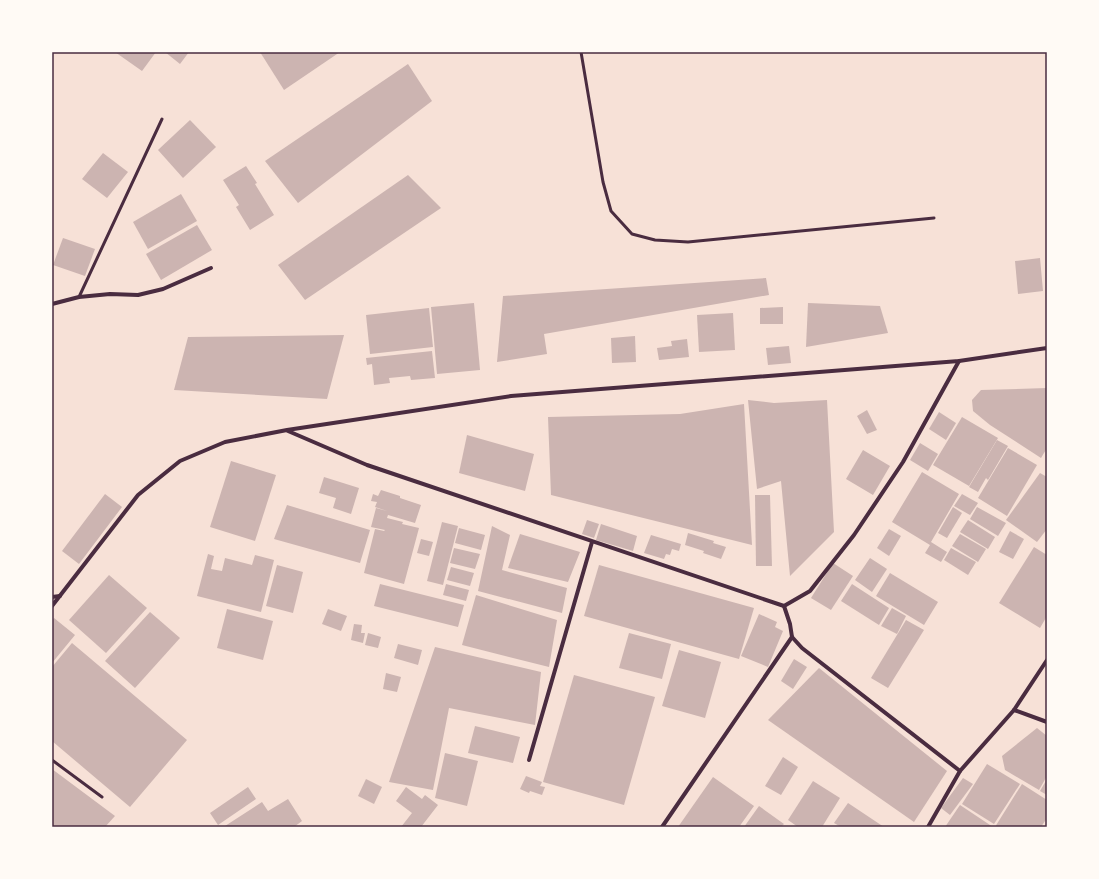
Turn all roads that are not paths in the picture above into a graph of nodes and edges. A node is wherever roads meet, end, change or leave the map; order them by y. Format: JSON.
{"nodes":[{"id":1,"x":581,"y":52,"type":"edge"},
{"id":2,"x":162,"y":119,"type":"dead end"},
{"id":3,"x":934,"y":218,"type":"dead end"},
{"id":4,"x":211,"y":268,"type":"dead end"},
{"id":5,"x":79,"y":297,"type":"junction"},
{"id":6,"x":52,"y":304,"type":"edge"},
{"id":7,"x":1047,"y":348,"type":"edge"},
{"id":8,"x":959,"y":361,"type":"junction"},
{"id":9,"x":287,"y":430,"type":"junction"},
{"id":10,"x":592,"y":542,"type":"junction"},
{"id":11,"x":60,"y":596,"type":"junction"},
{"id":12,"x":52,"y":597,"type":"edge"},
{"id":13,"x":52,"y":606,"type":"edge"},
{"id":14,"x":784,"y":606,"type":"junction"},
{"id":15,"x":792,"y":637,"type":"junction"},
{"id":16,"x":1047,"y":660,"type":"edge"},
{"id":17,"x":1014,"y":710,"type":"junction"},
{"id":18,"x":1047,"y":722,"type":"edge"},
{"id":19,"x":52,"y":760,"type":"edge"},
{"id":20,"x":530,"y":760,"type":"dead end"},
{"id":21,"x":960,"y":771,"type":"junction"},
{"id":22,"x":102,"y":797,"type":"dead end"},
{"id":23,"x":662,"y":827,"type":"edge"},
{"id":24,"x":928,"y":827,"type":"edge"}],
"edges":[{"from":1,"to":3,"type":"lane"},
{"from":2,"to":5,"type":"lane"},
{"from":4,"to":5,"type":"street"},
{"from":5,"to":6,"type":"street"},
{"from":7,"to":8,"type":"street"},
{"from":8,"to":9,"type":"street"},
{"from":8,"to":14,"type":"street"},
{"from":9,"to":10,"type":"street"},
{"from":9,"to":11,"type":"street"},
{"from":10,"to":14,"type":"street"},
{"from":10,"to":20,"type":"street"},
{"from":11,"to":12,"type":"street"},
{"from":11,"to":13,"type":"street"},
{"from":14,"to":15,"type":"street"},
{"from":15,"to":21,"type":"street"},
{"from":15,"to":23,"type":"street"},
{"from":16,"to":17,"type":"street"},
{"from":17,"to":18,"type":"street"},
{"from":17,"to":21,"type":"street"},
{"from":19,"to":22,"type":"lane"},
{"from":21,"to":24,"type":"street"}]}
